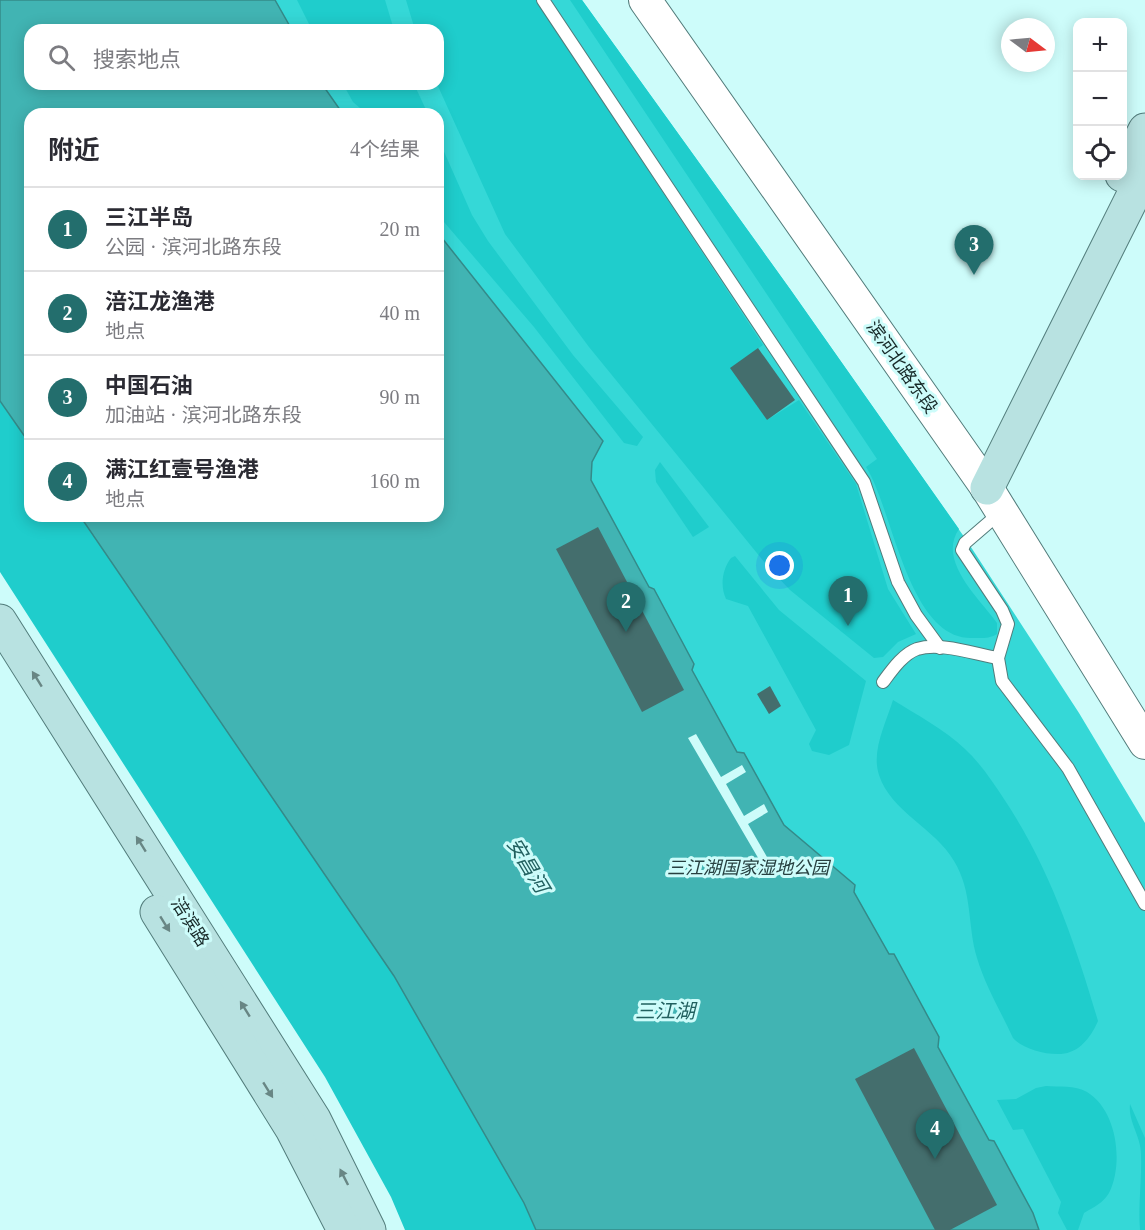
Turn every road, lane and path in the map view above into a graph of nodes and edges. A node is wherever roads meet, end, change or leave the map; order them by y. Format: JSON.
{"nodes":[{"id":1,"x":543,"y":0,"type":"edge"},
{"id":2,"x":651,"y":4,"type":"edge"},
{"id":3,"x":1145,"y":130,"type":"edge"},
{"id":4,"x":1127,"y":165,"type":"edge"},
{"id":5,"x":1145,"y":172,"type":"edge"},
{"id":6,"x":1120,"y":180,"type":"edge"},
{"id":7,"x":988,"y":491,"type":"junction"},
{"id":8,"x":0,"y":621,"type":"edge"},
{"id":9,"x":940,"y":648,"type":"junction"},
{"id":10,"x":998,"y":658,"type":"junction"},
{"id":11,"x":0,"y":661,"type":"edge"},
{"id":12,"x":883,"y":682,"type":"dead end"},
{"id":13,"x":1145,"y":743,"type":"edge"},
{"id":14,"x":1145,"y":904,"type":"edge"},
{"id":15,"x":344,"y":1230,"type":"edge"},
{"id":16,"x":369,"y":1230,"type":"edge"}],
"edges":[{"from":1,"to":9,"type":"lane"},
{"from":2,"to":7,"type":"street","name":"滨河北路东段"},
{"from":3,"to":4,"type":"main road"},
{"from":5,"to":7,"type":"main road"},
{"from":6,"to":7,"type":"main road"},
{"from":7,"to":10,"type":"lane"},
{"from":7,"to":13,"type":"street","name":"滨河北路东段"},
{"from":16,"to":8,"type":"main road","name":"涪滨路","one_way":true},
{"from":9,"to":10,"type":"lane"},
{"from":9,"to":12,"type":"lane"},
{"from":10,"to":14,"type":"lane"},
{"from":11,"to":15,"type":"main road","name":"涪滨路","one_way":true}]}
